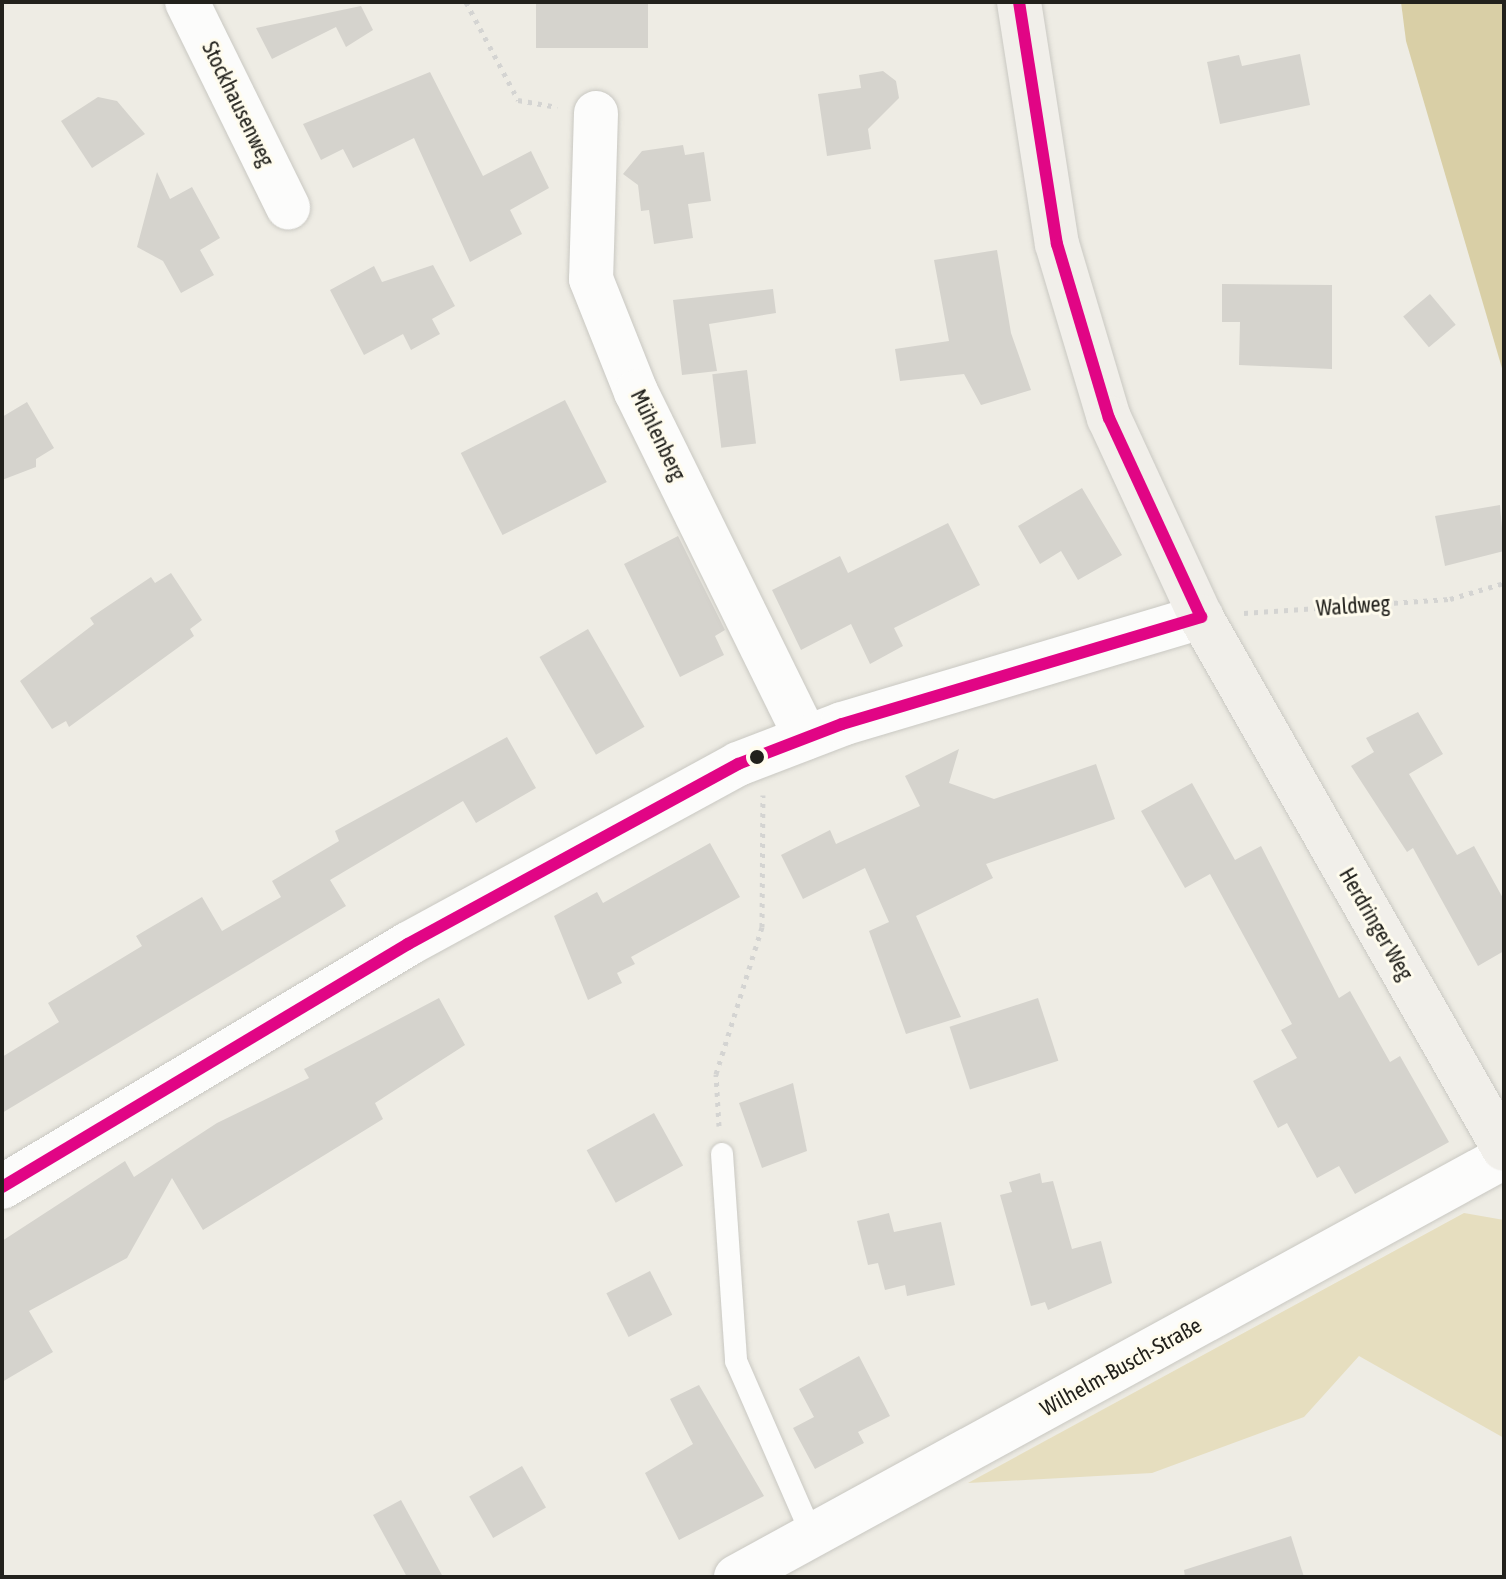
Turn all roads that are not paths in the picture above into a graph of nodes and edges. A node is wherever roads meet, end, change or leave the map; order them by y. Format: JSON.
{"nodes":[{"id":1,"x":187,"y":2,"type":"edge"},
{"id":2,"x":1019,"y":2,"type":"edge"},
{"id":3,"x":596,"y":113,"type":"road end"},
{"id":4,"x":288,"y":207,"type":"dead end"},
{"id":5,"x":1201,"y":617,"type":"junction"},
{"id":6,"x":806,"y":737,"type":"junction"},
{"id":7,"x":1504,"y":1149,"type":"edge"},
{"id":8,"x":722,"y":1154,"type":"road end"},
{"id":9,"x":1504,"y":1157,"type":"edge"},
{"id":10,"x":2,"y":1187,"type":"edge"},
{"id":11,"x":813,"y":1537,"type":"junction"},
{"id":12,"x":736,"y":1577,"type":"edge"}],
"edges":[{"from":1,"to":4,"type":"street","name":"Stockhausenweg"},
{"from":2,"to":5,"type":"main road","name":"Herdringer Weg"},
{"from":3,"to":6,"type":"street","name":"Mühlenberg"},
{"from":5,"to":6,"type":"street"},
{"from":5,"to":7,"type":"main road","name":"Herdringer Weg"},
{"from":6,"to":10,"type":"street"},
{"from":8,"to":11,"type":"lane"},
{"from":9,"to":11,"type":"street","name":"Wilhelm-Busch-Straße"},
{"from":11,"to":12,"type":"street","name":"Wilhelm-Busch-Straße"}]}
